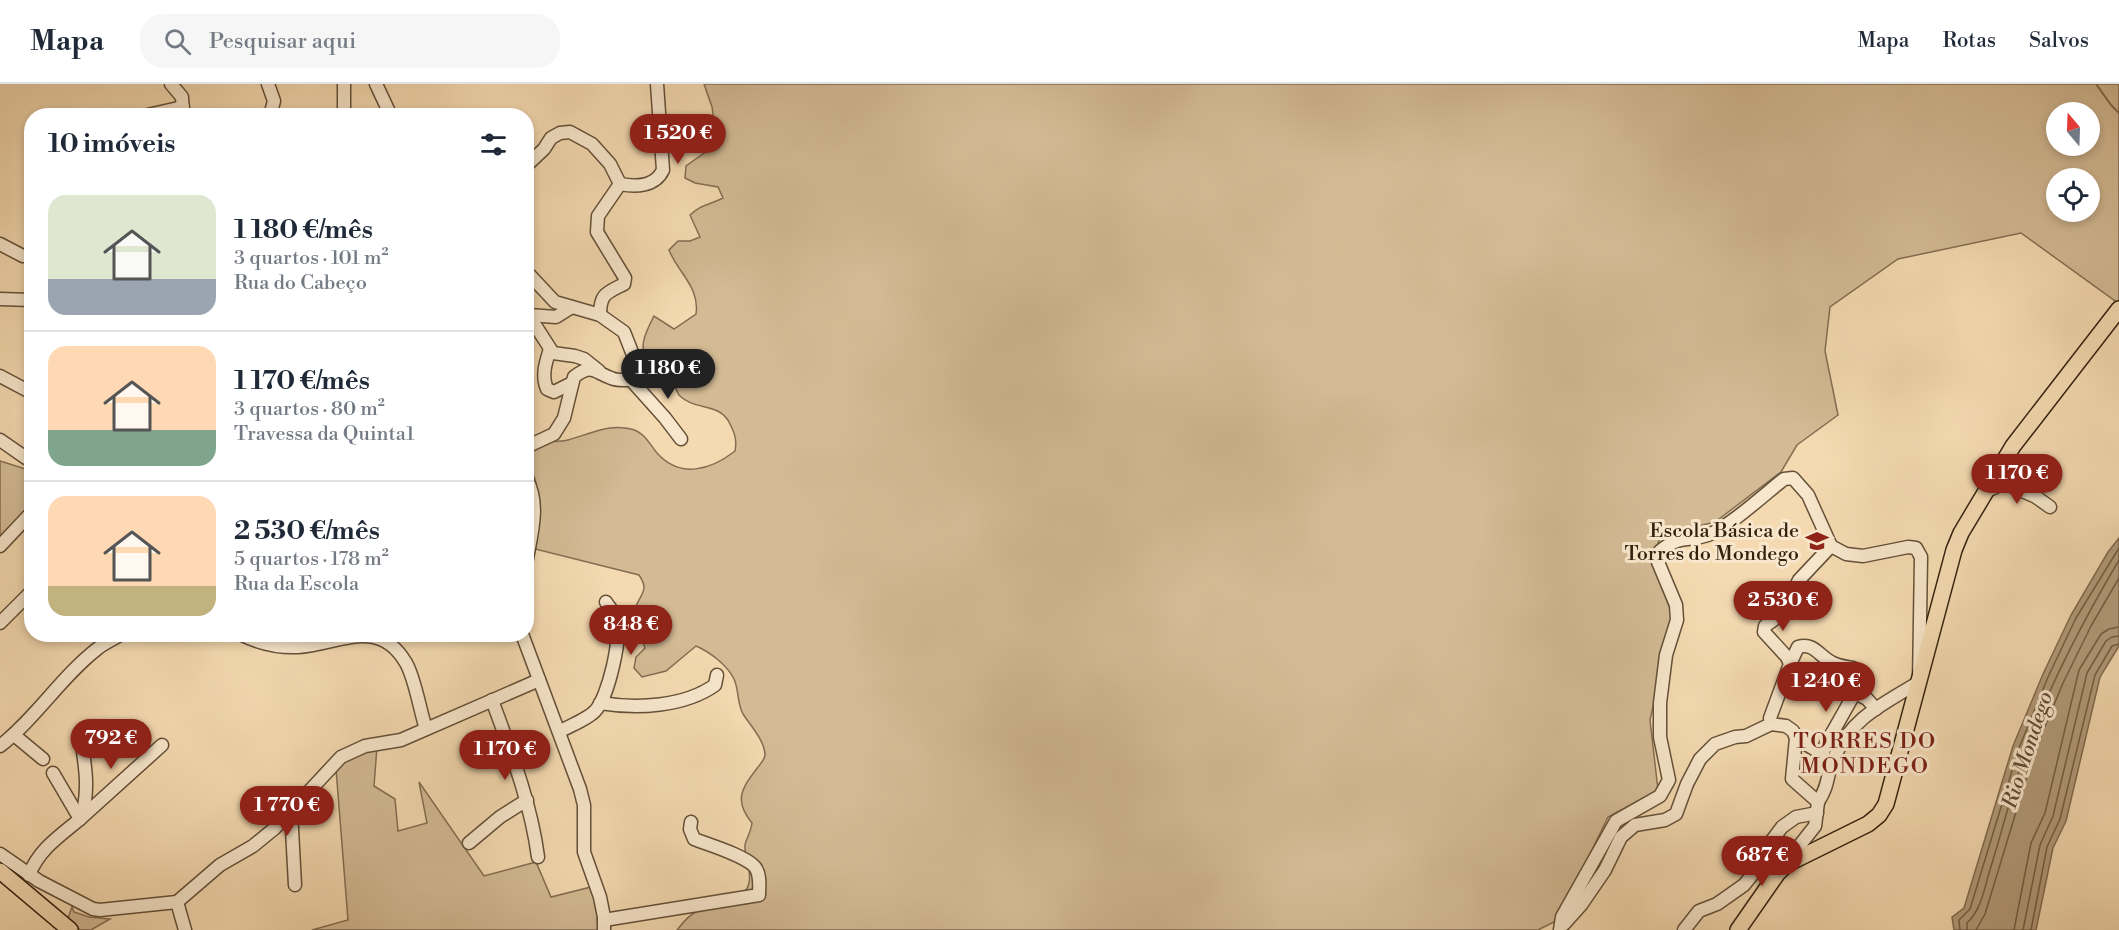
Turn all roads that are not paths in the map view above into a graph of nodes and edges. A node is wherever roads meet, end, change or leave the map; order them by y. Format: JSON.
{"nodes":[{"id":1,"x":171,"y":84,"type":"edge"},
{"id":2,"x":268,"y":84,"type":"edge"},
{"id":3,"x":344,"y":84,"type":"edge"},
{"id":4,"x":376,"y":84,"type":"edge"},
{"id":5,"x":657,"y":84,"type":"edge"},
{"id":6,"x":183,"y":108,"type":"edge"},
{"id":7,"x":272,"y":108,"type":"edge"},
{"id":8,"x":344,"y":108,"type":"edge"},
{"id":9,"x":387,"y":108,"type":"edge"},
{"id":10,"x":534,"y":158,"type":"edge"},
{"id":11,"x":620,"y":184,"type":"junction"},
{"id":12,"x":0,"y":244,"type":"edge"},
{"id":13,"x":24,"y":256,"type":"edge"},
{"id":14,"x":534,"y":280,"type":"edge"},
{"id":15,"x":0,"y":299,"type":"edge"},
{"id":16,"x":24,"y":300,"type":"edge"},
{"id":17,"x":572,"y":307,"type":"junction"},
{"id":18,"x":2119,"y":309,"type":"edge"},
{"id":19,"x":534,"y":314,"type":"edge"},
{"id":20,"x":600,"y":315,"type":"junction"},
{"id":21,"x":534,"y":324,"type":"edge"},
{"id":22,"x":550,"y":349,"type":"junction"},
{"id":23,"x":599,"y":371,"type":"junction"},
{"id":24,"x":0,"y":376,"type":"edge"},
{"id":25,"x":631,"y":380,"type":"junction"},
{"id":26,"x":570,"y":384,"type":"junction"},
{"id":27,"x":24,"y":389,"type":"edge"},
{"id":28,"x":681,"y":439,"type":"dead end"},
{"id":29,"x":0,"y":440,"type":"edge"},
{"id":30,"x":534,"y":443,"type":"edge"},
{"id":31,"x":24,"y":457,"type":"edge"},
{"id":32,"x":1985,"y":492,"type":"junction"},
{"id":33,"x":2050,"y":507,"type":"dead end"},
{"id":34,"x":24,"y":520,"type":"edge"},
{"id":35,"x":0,"y":546,"type":"edge"},
{"id":36,"x":1831,"y":546,"type":"junction"},
{"id":37,"x":24,"y":599,"type":"edge"},
{"id":38,"x":606,"y":602,"type":"dead end"},
{"id":39,"x":0,"y":624,"type":"edge"},
{"id":40,"x":107,"y":642,"type":"edge"},
{"id":41,"x":287,"y":642,"type":"edge"},
{"id":42,"x":324,"y":642,"type":"edge"},
{"id":43,"x":388,"y":642,"type":"edge"},
{"id":44,"x":525,"y":642,"type":"edge"},
{"id":45,"x":1790,"y":664,"type":"junction"},
{"id":46,"x":1853,"y":669,"type":"dead end"},
{"id":47,"x":717,"y":675,"type":"dead end"},
{"id":48,"x":539,"y":680,"type":"junction"},
{"id":49,"x":1918,"y":682,"type":"junction"},
{"id":50,"x":492,"y":700,"type":"junction"},
{"id":51,"x":600,"y":703,"type":"junction"},
{"id":52,"x":1876,"y":709,"type":"junction"},
{"id":53,"x":1771,"y":724,"type":"junction"},
{"id":54,"x":426,"y":729,"type":"junction"},
{"id":55,"x":559,"y":732,"type":"junction"},
{"id":56,"x":14,"y":735,"type":"junction"},
{"id":57,"x":81,"y":738,"type":"dead end"},
{"id":58,"x":1796,"y":738,"type":"junction"},
{"id":59,"x":162,"y":744,"type":"dead end"},
{"id":60,"x":0,"y":746,"type":"edge"},
{"id":61,"x":1824,"y":753,"type":"junction"},
{"id":62,"x":43,"y":759,"type":"dead end"},
{"id":63,"x":1830,"y":769,"type":"junction"},
{"id":64,"x":52,"y":773,"type":"dead end"},
{"id":65,"x":527,"y":800,"type":"junction"},
{"id":66,"x":1818,"y":807,"type":"junction"},
{"id":67,"x":291,"y":812,"type":"junction"},
{"id":68,"x":80,"y":819,"type":"junction"},
{"id":69,"x":691,"y":822,"type":"dead end"},
{"id":70,"x":469,"y":843,"type":"dead end"},
{"id":71,"x":0,"y":854,"type":"edge"},
{"id":72,"x":538,"y":857,"type":"dead end"},
{"id":73,"x":1793,"y":860,"type":"junction"},
{"id":74,"x":0,"y":871,"type":"edge"},
{"id":75,"x":29,"y":875,"type":"junction"},
{"id":76,"x":0,"y":883,"type":"edge"},
{"id":77,"x":295,"y":885,"type":"dead end"},
{"id":78,"x":177,"y":902,"type":"junction"},
{"id":79,"x":604,"y":925,"type":"edge"},
{"id":80,"x":1560,"y":929,"type":"edge"},
{"id":81,"x":54,"y":930,"type":"edge"},
{"id":82,"x":70,"y":930,"type":"edge"},
{"id":83,"x":185,"y":930,"type":"edge"},
{"id":84,"x":1684,"y":930,"type":"edge"},
{"id":85,"x":1738,"y":930,"type":"edge"}],
"edges":[{"from":1,"to":6,"type":"street"},
{"from":2,"to":7,"type":"street"},
{"from":3,"to":8,"type":"street"},
{"from":4,"to":9,"type":"street"},
{"from":5,"to":11,"type":"street"},
{"from":10,"to":11,"type":"street"},
{"from":11,"to":20,"type":"street"},
{"from":12,"to":13,"type":"street"},
{"from":14,"to":17,"type":"street"},
{"from":15,"to":16,"type":"street"},
{"from":17,"to":19,"type":"street"},
{"from":17,"to":20,"type":"street"},
{"from":18,"to":32,"type":"main road"},
{"from":20,"to":25,"type":"street"},
{"from":21,"to":22,"type":"street"},
{"from":22,"to":23,"type":"street"},
{"from":22,"to":26,"type":"street"},
{"from":23,"to":25,"type":"street"},
{"from":23,"to":26,"type":"street"},
{"from":24,"to":27,"type":"street"},
{"from":25,"to":28,"type":"street"},
{"from":26,"to":30,"type":"street"},
{"from":29,"to":31,"type":"street"},
{"from":32,"to":33,"type":"street"},
{"from":32,"to":49,"type":"main road"},
{"from":34,"to":35,"type":"street"},
{"from":36,"to":45,"type":"street"},
{"from":36,"to":49,"type":"street"},
{"from":36,"to":80,"type":"street"},
{"from":37,"to":39,"type":"street"},
{"from":38,"to":51,"type":"street"},
{"from":40,"to":56,"type":"street"},
{"from":41,"to":42,"type":"street"},
{"from":43,"to":54,"type":"street"},
{"from":44,"to":48,"type":"street"},
{"from":45,"to":46,"type":"street"},
{"from":45,"to":53,"type":"street"},
{"from":47,"to":51,"type":"street"},
{"from":48,"to":50,"type":"street"},
{"from":48,"to":55,"type":"street"},
{"from":49,"to":52,"type":"street"},
{"from":49,"to":73,"type":"main road"},
{"from":50,"to":54,"type":"street"},
{"from":50,"to":65,"type":"street"},
{"from":51,"to":55,"type":"street"},
{"from":52,"to":61,"type":"street"},
{"from":52,"to":63,"type":"street"},
{"from":53,"to":58,"type":"street"},
{"from":53,"to":80,"type":"street"},
{"from":54,"to":67,"type":"street"},
{"from":55,"to":79,"type":"street"},
{"from":56,"to":60,"type":"street"},
{"from":56,"to":62,"type":"street"},
{"from":57,"to":68,"type":"street"},
{"from":58,"to":61,"type":"street"},
{"from":58,"to":66,"type":"street"},
{"from":59,"to":68,"type":"street"},
{"from":61,"to":63,"type":"street"},
{"from":63,"to":66,"type":"street"},
{"from":64,"to":68,"type":"street"},
{"from":65,"to":70,"type":"street"},
{"from":65,"to":72,"type":"street"},
{"from":66,"to":73,"type":"street"},
{"from":66,"to":84,"type":"street"},
{"from":67,"to":77,"type":"street"},
{"from":67,"to":78,"type":"street"},
{"from":68,"to":75,"type":"street"},
{"from":69,"to":79,"type":"street"},
{"from":71,"to":75,"type":"street"},
{"from":73,"to":85,"type":"main road"},
{"from":74,"to":82,"type":"main road"},
{"from":75,"to":78,"type":"street"},
{"from":76,"to":81,"type":"main road"},
{"from":78,"to":83,"type":"street"}]}
